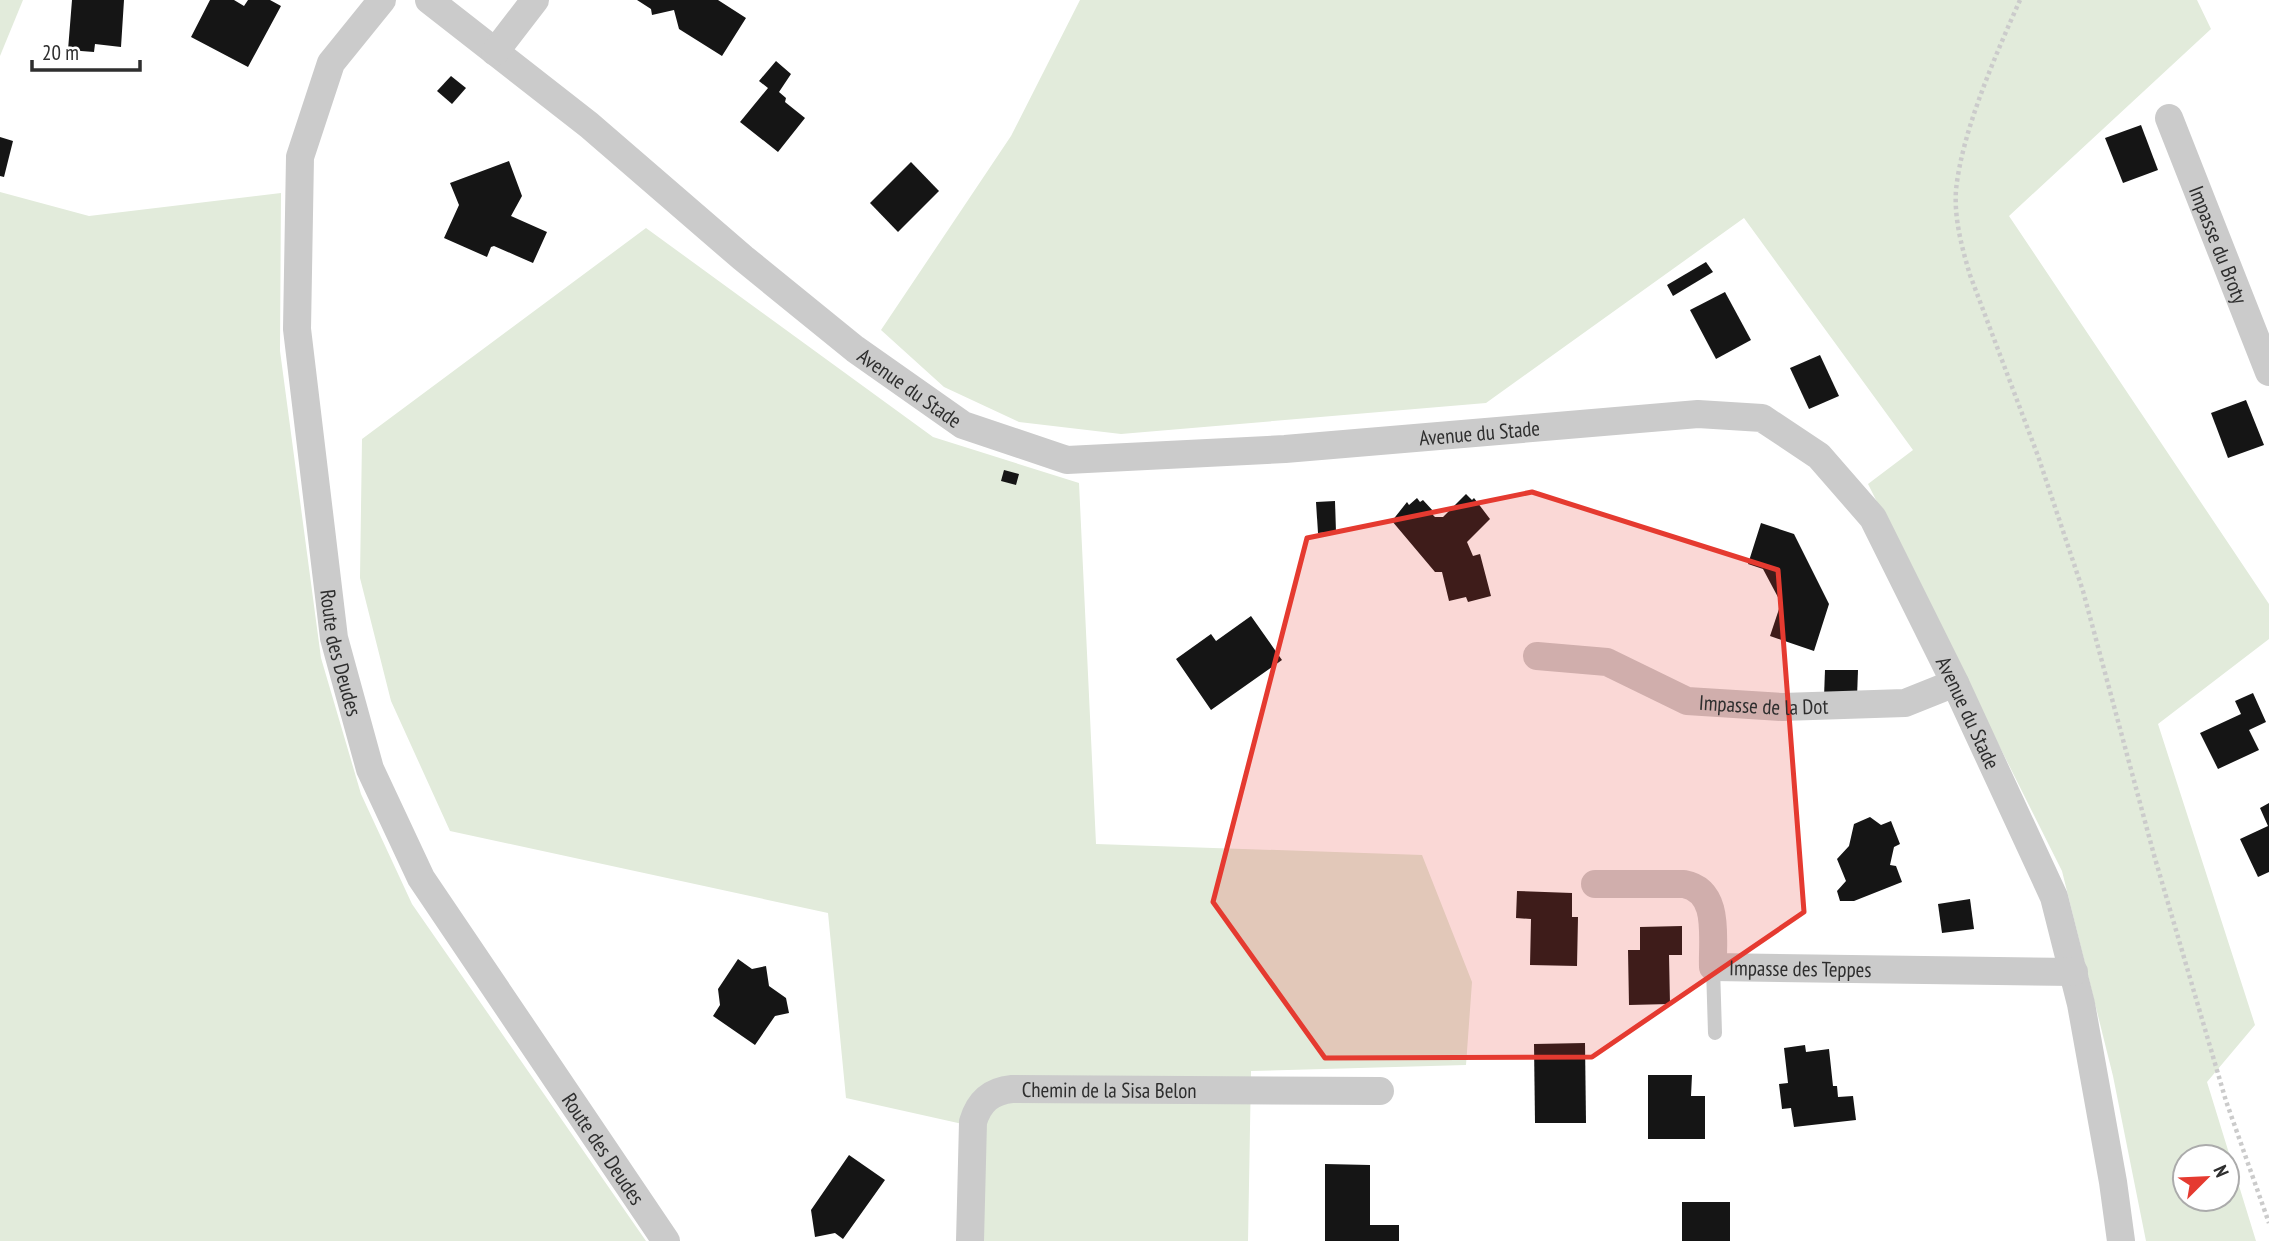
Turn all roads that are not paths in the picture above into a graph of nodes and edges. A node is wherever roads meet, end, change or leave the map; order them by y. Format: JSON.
{"nodes":[{"id":1,"x":382,"y":0,"type":"edge"},
{"id":2,"x":429,"y":0,"type":"edge"},
{"id":3,"x":535,"y":0,"type":"edge"},
{"id":4,"x":495,"y":52,"type":"junction"},
{"id":5,"x":2169,"y":118,"type":"dead end"},
{"id":6,"x":2269,"y":372,"type":"edge"},
{"id":7,"x":1537,"y":656,"type":"dead end"},
{"id":8,"x":1955,"y":683,"type":"junction"},
{"id":9,"x":1595,"y":884,"type":"dead end"},
{"id":10,"x":1713,"y":967,"type":"junction"},
{"id":11,"x":2074,"y":972,"type":"junction"},
{"id":12,"x":1715,"y":1033,"type":"dead end"},
{"id":13,"x":1380,"y":1091,"type":"dead end"},
{"id":14,"x":666,"y":1241,"type":"edge"},
{"id":15,"x":970,"y":1241,"type":"edge"},
{"id":16,"x":2121,"y":1241,"type":"edge"}],
"edges":[{"from":1,"to":14,"type":"street","name":"Route des Deudes"},
{"from":2,"to":4,"type":"street","name":"Avenue du Stade"},
{"from":3,"to":4,"type":"street"},
{"from":4,"to":8,"type":"street","name":"Avenue du Stade"},
{"from":5,"to":6,"type":"street","name":"Impasse du Broty"},
{"from":7,"to":8,"type":"street","name":"Impasse de la Dot"},
{"from":8,"to":11,"type":"street","name":"Avenue du Stade"},
{"from":9,"to":10,"type":"street","name":"Impasse des Teppes"},
{"from":10,"to":11,"type":"street","name":"Impasse des Teppes"},
{"from":10,"to":12,"type":"lane"},
{"from":11,"to":16,"type":"street","name":"Avenue du Stade"},
{"from":13,"to":15,"type":"street","name":"Chemin de la Sisa Belon"}]}
